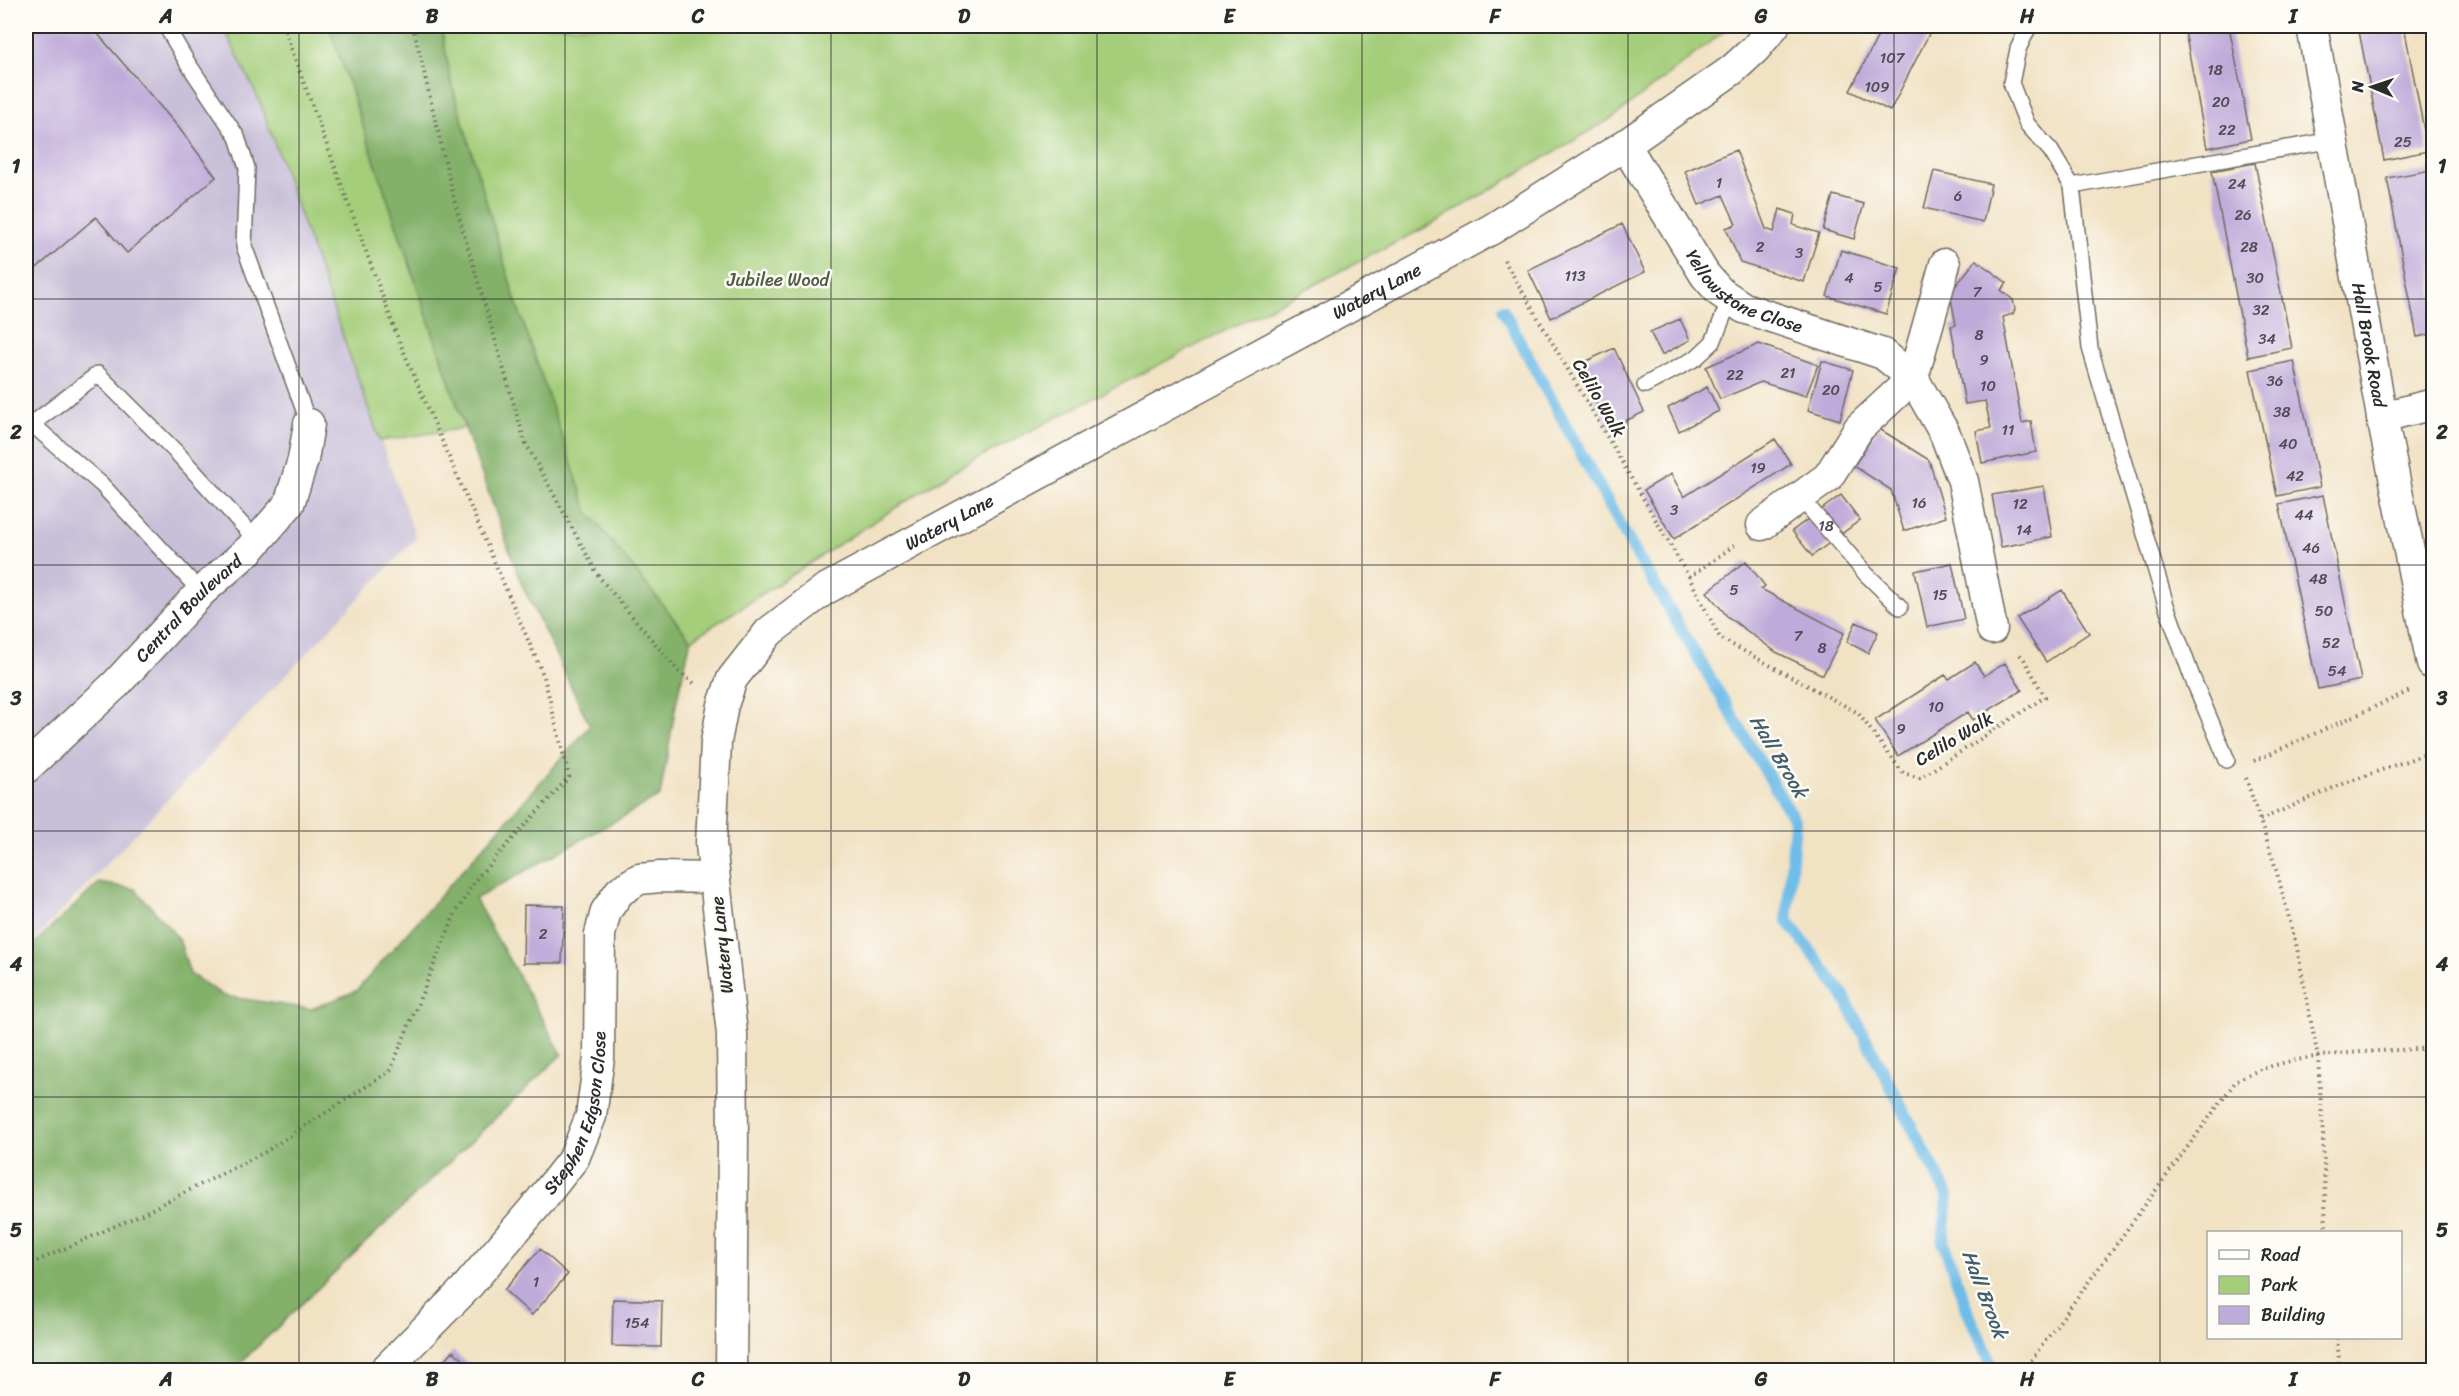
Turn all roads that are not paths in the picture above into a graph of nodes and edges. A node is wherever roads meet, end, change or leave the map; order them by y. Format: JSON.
{"nodes":[{"id":1,"x":166,"y":26,"type":"edge"},
{"id":2,"x":1774,"y":26,"type":"edge"},
{"id":3,"x":2029,"y":26,"type":"edge"},
{"id":4,"x":2312,"y":26,"type":"edge"},
{"id":5,"x":2333,"y":140,"type":"junction"},
{"id":6,"x":1625,"y":145,"type":"junction"},
{"id":7,"x":2072,"y":186,"type":"junction"},
{"id":8,"x":1945,"y":264,"type":"dead end"},
{"id":9,"x":1730,"y":299,"type":"junction"},
{"id":10,"x":1913,"y":378,"type":"junction"},
{"id":11,"x":1645,"y":385,"type":"dead end"},
{"id":12,"x":2433,"y":404,"type":"edge"},
{"id":13,"x":2382,"y":417,"type":"junction"},
{"id":14,"x":309,"y":424,"type":"joint"},
{"id":15,"x":29,"y":427,"type":"edge"},
{"id":16,"x":1800,"y":497,"type":"junction"},
{"id":17,"x":1762,"y":525,"type":"road end"},
{"id":18,"x":256,"y":541,"type":"junction"},
{"id":19,"x":201,"y":592,"type":"junction"},
{"id":20,"x":1900,"y":607,"type":"dead end"},
{"id":21,"x":1992,"y":630,"type":"road end"},
{"id":22,"x":2428,"y":674,"type":"edge"},
{"id":23,"x":2227,"y":760,"type":"dead end"},
{"id":24,"x":26,"y":768,"type":"edge"},
{"id":25,"x":714,"y":878,"type":"junction"},
{"id":26,"x":385,"y":1371,"type":"edge"},
{"id":27,"x":731,"y":1371,"type":"edge"}],
"edges":[{"from":1,"to":14,"type":"lane"},
{"from":2,"to":6,"type":"street","name":"Watery Lane"},
{"from":3,"to":7,"type":"lane"},
{"from":4,"to":5,"type":"street","name":"Hall Brook Road"},
{"from":5,"to":7,"type":"lane"},
{"from":5,"to":13,"type":"street","name":"Hall Brook Road"},
{"from":6,"to":9,"type":"street","name":"Yellowstone Close"},
{"from":6,"to":25,"type":"street","name":"Watery Lane"},
{"from":7,"to":23,"type":"lane"},
{"from":8,"to":10,"type":"street"},
{"from":9,"to":10,"type":"street","name":"Yellowstone Close"},
{"from":9,"to":11,"type":"lane"},
{"from":10,"to":16,"type":"street"},
{"from":10,"to":21,"type":"street","name":"Yellowstone Close"},
{"from":12,"to":13,"type":"street"},
{"from":13,"to":22,"type":"street","name":"Hall Brook Road"},
{"from":14,"to":18,"type":"street","name":"Central Boulevard"},
{"from":15,"to":18,"type":"lane"},
{"from":15,"to":19,"type":"lane"},
{"from":16,"to":17,"type":"street"},
{"from":16,"to":20,"type":"lane"},
{"from":18,"to":19,"type":"street","name":"Central Boulevard"},
{"from":19,"to":24,"type":"street","name":"Central Boulevard"},
{"from":25,"to":26,"type":"street","name":"Stephen Edgson Close"},
{"from":25,"to":27,"type":"street","name":"Watery Lane"}]}
